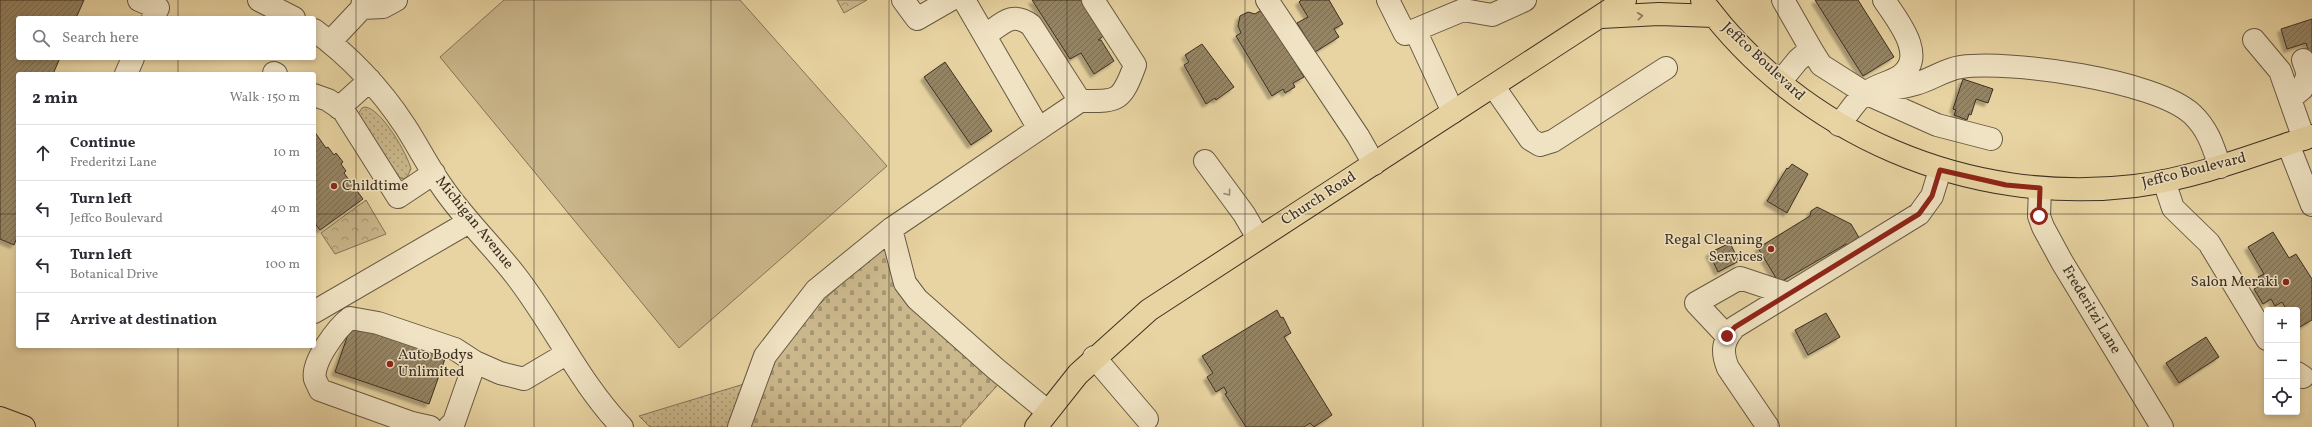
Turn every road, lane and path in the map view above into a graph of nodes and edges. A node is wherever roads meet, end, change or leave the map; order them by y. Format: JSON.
{"nodes":[{"id":1,"x":259,"y":0,"type":"edge"},
{"id":2,"x":396,"y":0,"type":"edge"},
{"id":3,"x":903,"y":0,"type":"edge"},
{"id":4,"x":950,"y":0,"type":"edge"},
{"id":5,"x":964,"y":0,"type":"edge"},
{"id":6,"x":1093,"y":0,"type":"edge"},
{"id":7,"x":1267,"y":0,"type":"edge"},
{"id":8,"x":1388,"y":0,"type":"edge"},
{"id":9,"x":1525,"y":0,"type":"edge"},
{"id":10,"x":1625,"y":0,"type":"edge"},
{"id":11,"x":1783,"y":0,"type":"edge"},
{"id":12,"x":1884,"y":0,"type":"edge"},
{"id":13,"x":362,"y":4,"type":"edge"},
{"id":14,"x":1461,"y":5,"type":"edge"},
{"id":15,"x":1606,"y":8,"type":"edge"},
{"id":16,"x":1708,"y":8,"type":"edge"},
{"id":17,"x":290,"y":16,"type":"edge"},
{"id":18,"x":1416,"y":30,"type":"junction"},
{"id":19,"x":986,"y":35,"type":"junction"},
{"id":20,"x":322,"y":36,"type":"edge"},
{"id":21,"x":2254,"y":40,"type":"dead end"},
{"id":22,"x":1811,"y":49,"type":"junction"},
{"id":23,"x":132,"y":60,"type":"edge"},
{"id":24,"x":2303,"y":60,"type":"dead end"},
{"id":25,"x":1666,"y":68,"type":"dead end"},
{"id":26,"x":127,"y":72,"type":"edge"},
{"id":27,"x":370,"y":80,"type":"junction"},
{"id":28,"x":1780,"y":82,"type":"junction"},
{"id":29,"x":1494,"y":87,"type":"junction"},
{"id":30,"x":1865,"y":93,"type":"junction"},
{"id":31,"x":316,"y":95,"type":"edge"},
{"id":32,"x":2291,"y":98,"type":"junction"},
{"id":33,"x":1080,"y":101,"type":"junction"},
{"id":34,"x":339,"y":108,"type":"junction"},
{"id":35,"x":1453,"y":112,"type":"junction"},
{"id":36,"x":1838,"y":125,"type":"junction"},
{"id":37,"x":1039,"y":129,"type":"junction"},
{"id":38,"x":1991,"y":139,"type":"dead end"},
{"id":39,"x":2301,"y":140,"type":"edge"},
{"id":40,"x":1205,"y":161,"type":"dead end"},
{"id":41,"x":1374,"y":164,"type":"junction"},
{"id":42,"x":2220,"y":167,"type":"junction"},
{"id":43,"x":1940,"y":170,"type":"junction"},
{"id":44,"x":434,"y":173,"type":"junction"},
{"id":45,"x":2164,"y":181,"type":"junction"},
{"id":46,"x":2040,"y":188,"type":"junction"},
{"id":47,"x":2312,"y":205,"type":"edge"},
{"id":48,"x":468,"y":222,"type":"junction"},
{"id":49,"x":891,"y":228,"type":"junction"},
{"id":50,"x":1258,"y":238,"type":"junction"},
{"id":51,"x":1788,"y":294,"type":"junction"},
{"id":52,"x":316,"y":311,"type":"edge"},
{"id":53,"x":2264,"y":334,"type":"edge"},
{"id":54,"x":1727,"y":336,"type":"junction"},
{"id":55,"x":566,"y":354,"type":"junction"},
{"id":56,"x":1094,"y":357,"type":"junction"},
{"id":57,"x":475,"y":362,"type":"junction"},
{"id":58,"x":0,"y":418,"type":"edge"},
{"id":59,"x":1042,"y":419,"type":"edge"},
{"id":60,"x":1147,"y":419,"type":"dead end"},
{"id":61,"x":24,"y":427,"type":"edge"},
{"id":62,"x":430,"y":427,"type":"edge"},
{"id":63,"x":449,"y":427,"type":"edge"},
{"id":64,"x":622,"y":427,"type":"edge"},
{"id":65,"x":739,"y":427,"type":"edge"},
{"id":66,"x":1768,"y":427,"type":"edge"},
{"id":67,"x":2162,"y":427,"type":"edge"}],
"edges":[{"from":1,"to":17,"type":"street"},
{"from":2,"to":13,"type":"street"},
{"from":3,"to":4,"type":"street"},
{"from":5,"to":19,"type":"street"},
{"from":6,"to":33,"type":"street"},
{"from":7,"to":41,"type":"street"},
{"from":8,"to":18,"type":"street"},
{"from":9,"to":14,"type":"street"},
{"from":10,"to":15,"type":"main road","name":"Church Road"},
{"from":11,"to":22,"type":"street"},
{"from":12,"to":30,"type":"street"},
{"from":13,"to":20,"type":"street"},
{"from":14,"to":18,"type":"street"},
{"from":15,"to":16,"type":"main road","one_way":true},
{"from":15,"to":29,"type":"main road","name":"Church Road"},
{"from":16,"to":28,"type":"main road","name":"Jeffco Boulevard"},
{"from":18,"to":35,"type":"street"},
{"from":19,"to":33,"type":"street"},
{"from":19,"to":37,"type":"street"},
{"from":20,"to":27,"type":"street","name":"Michigan Avenue"},
{"from":21,"to":32,"type":"street"},
{"from":22,"to":28,"type":"street"},
{"from":22,"to":30,"type":"street"},
{"from":23,"to":26,"type":"street"},
{"from":24,"to":32,"type":"street"},
{"from":25,"to":29,"type":"street"},
{"from":27,"to":34,"type":"street"},
{"from":27,"to":44,"type":"street","name":"Michigan Avenue"},
{"from":28,"to":36,"type":"main road","name":"Jeffco Boulevard"},
{"from":29,"to":35,"type":"main road","name":"Church Road"},
{"from":30,"to":36,"type":"street"},
{"from":30,"to":38,"type":"street"},
{"from":30,"to":42,"type":"street"},
{"from":31,"to":34,"type":"street"},
{"from":32,"to":39,"type":"street"},
{"from":33,"to":37,"type":"street"},
{"from":34,"to":44,"type":"street"},
{"from":35,"to":41,"type":"main road","name":"Church Road"},
{"from":36,"to":43,"type":"main road","name":"Jeffco Boulevard"},
{"from":37,"to":49,"type":"street"},
{"from":39,"to":42,"type":"main road","name":"Jeffco Boulevard"},
{"from":39,"to":47,"type":"street"},
{"from":40,"to":50,"type":"street","one_way":true},
{"from":41,"to":50,"type":"main road","name":"Church Road"},
{"from":42,"to":45,"type":"main road","name":"Jeffco Boulevard"},
{"from":43,"to":46,"type":"main road","name":"Jeffco Boulevard"},
{"from":43,"to":51,"type":"street"},
{"from":44,"to":48,"type":"street","name":"Michigan Avenue"},
{"from":45,"to":46,"type":"main road","name":"Jeffco Boulevard"},
{"from":45,"to":53,"type":"street"},
{"from":46,"to":67,"type":"street","name":"Frederitzi Lane"},
{"from":48,"to":52,"type":"street"},
{"from":48,"to":55,"type":"street","name":"Michigan Avenue"},
{"from":49,"to":59,"type":"street"},
{"from":49,"to":65,"type":"street"},
{"from":50,"to":56,"type":"main road","name":"Church Road"},
{"from":51,"to":54,"type":"street"},
{"from":51,"to":54,"type":"street"},
{"from":54,"to":66,"type":"street"},
{"from":55,"to":57,"type":"street"},
{"from":55,"to":64,"type":"street","name":"Michigan Avenue"},
{"from":56,"to":59,"type":"main road","name":"Church Road"},
{"from":56,"to":60,"type":"street"},
{"from":57,"to":62,"type":"street"},
{"from":57,"to":63,"type":"street"},
{"from":58,"to":61,"type":"main road"}]}
